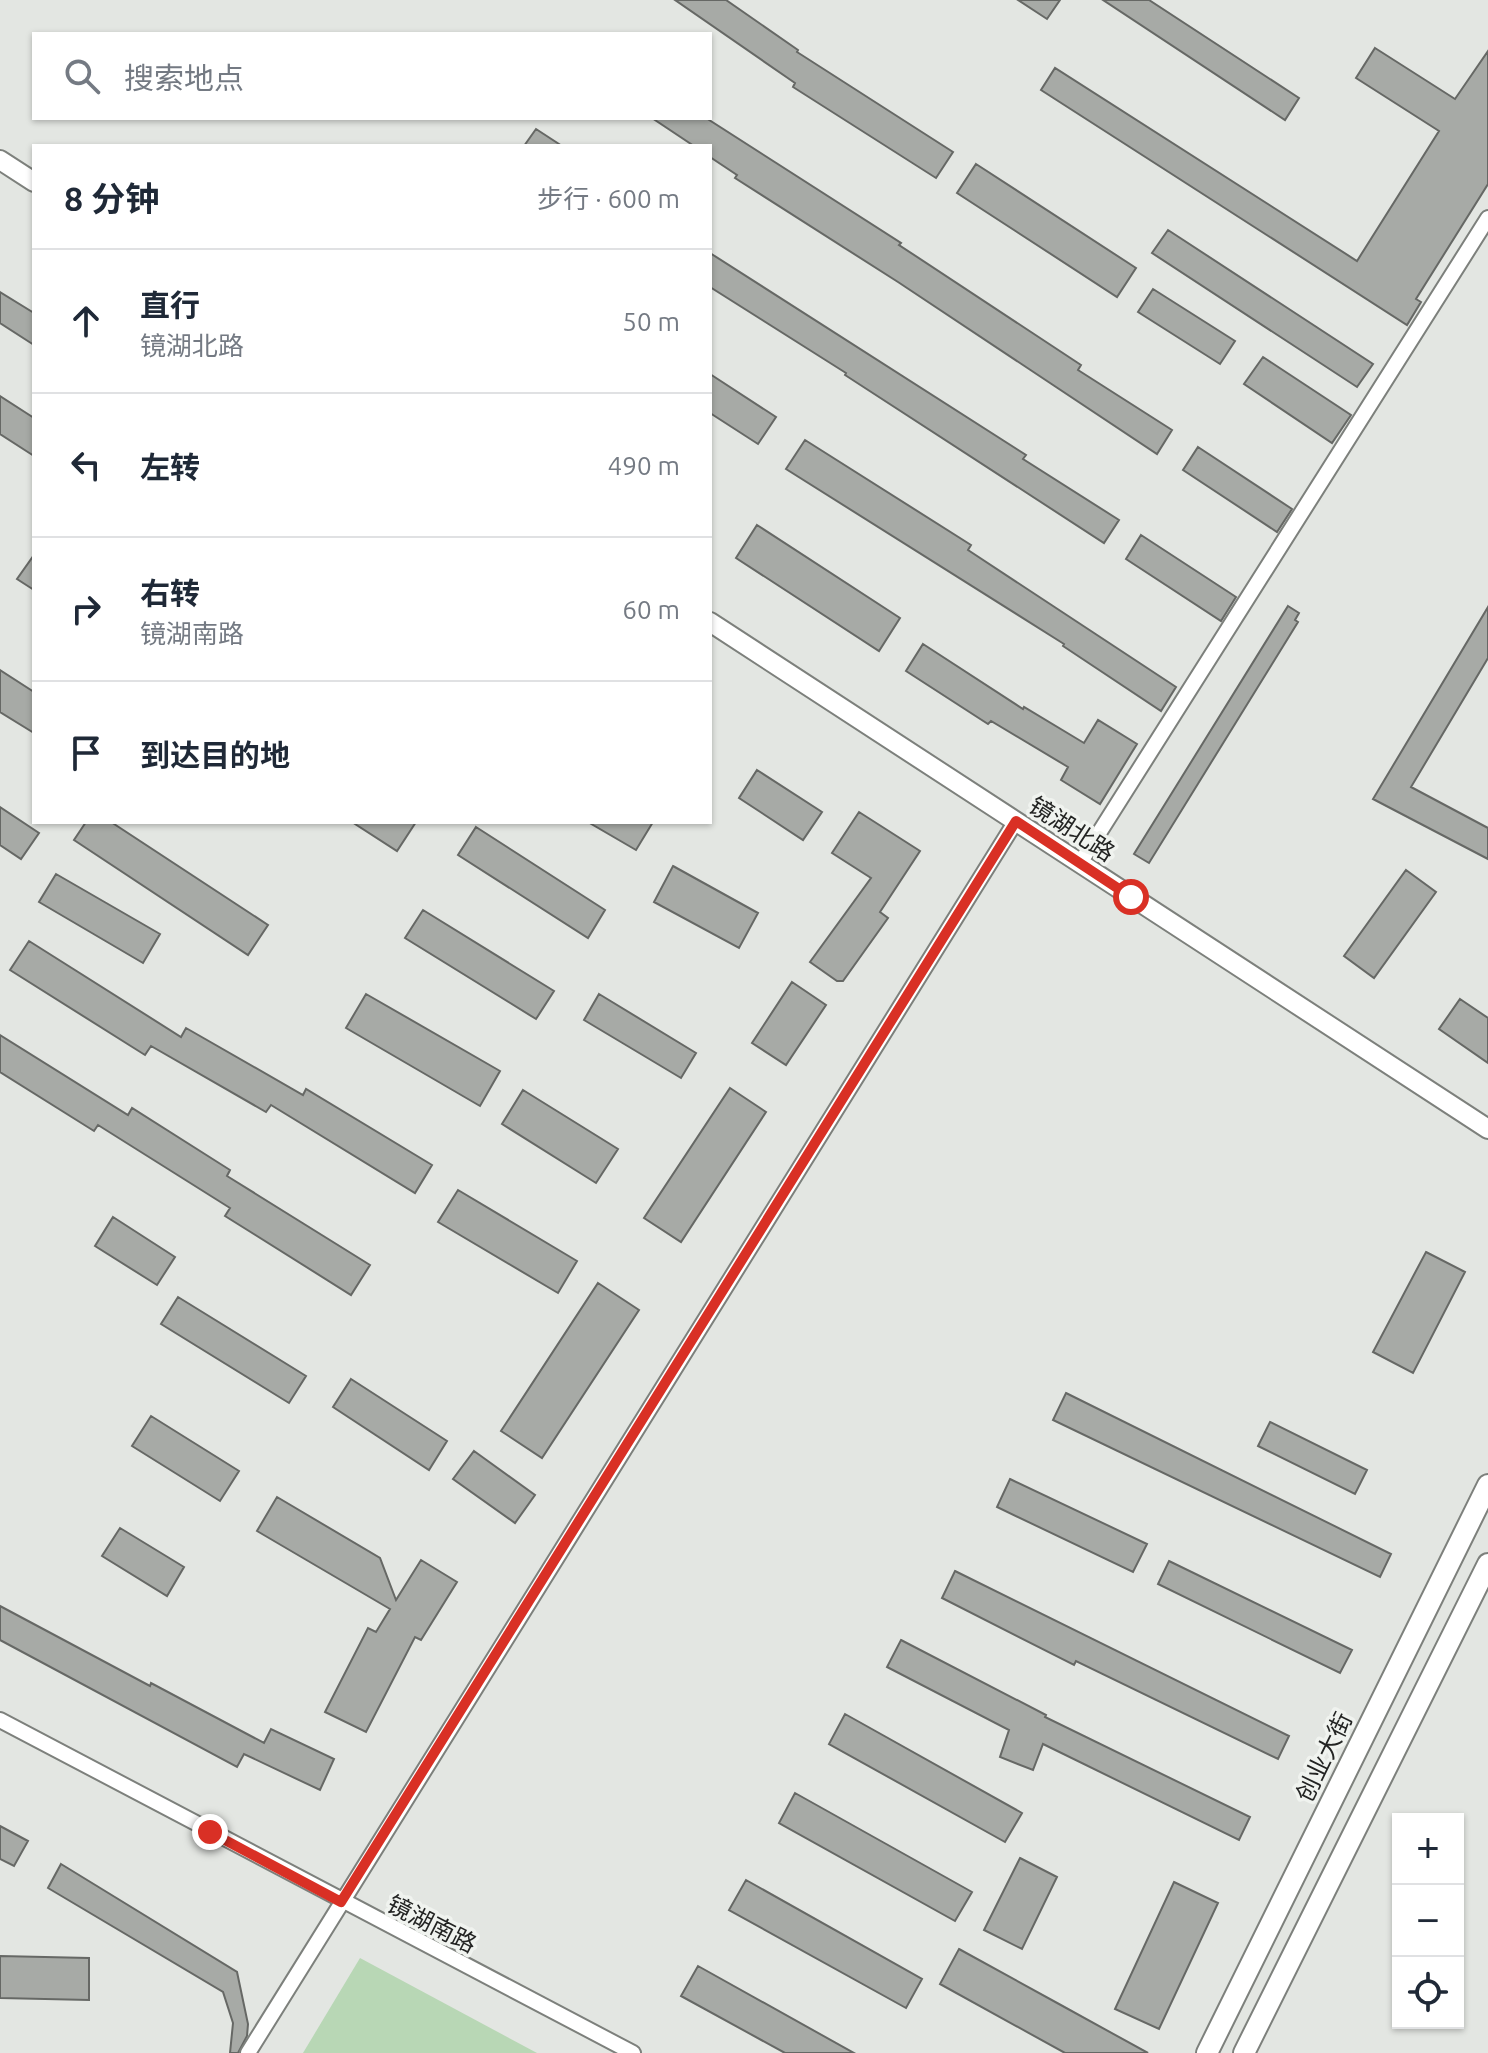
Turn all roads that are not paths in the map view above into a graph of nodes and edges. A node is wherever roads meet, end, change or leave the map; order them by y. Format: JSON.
{"nodes":[{"id":1,"x":0,"y":160,"type":"edge"},
{"id":2,"x":32,"y":181,"type":"edge"},
{"id":3,"x":1488,"y":218,"type":"edge"},
{"id":4,"x":712,"y":623,"type":"edge"},
{"id":5,"x":1016,"y":821,"type":"junction"},
{"id":6,"x":1080,"y":863,"type":"junction"},
{"id":7,"x":1488,"y":1129,"type":"edge"},
{"id":8,"x":1488,"y":1485,"type":"edge"},
{"id":9,"x":1488,"y":1564,"type":"edge"},
{"id":10,"x":0,"y":1720,"type":"edge"},
{"id":11,"x":341,"y":1902,"type":"junction"},
{"id":12,"x":248,"y":2053,"type":"edge"},
{"id":13,"x":633,"y":2053,"type":"edge"},
{"id":14,"x":1207,"y":2053,"type":"edge"},
{"id":15,"x":1244,"y":2053,"type":"edge"}],
"edges":[{"from":1,"to":2,"type":"street"},
{"from":3,"to":6,"type":"street"},
{"from":4,"to":5,"type":"street","name":"镜湖北路"},
{"from":5,"to":6,"type":"street","name":"镜湖北路"},
{"from":5,"to":11,"type":"street"},
{"from":6,"to":7,"type":"street","name":"镜湖北路"},
{"from":8,"to":14,"type":"main road","name":"创业大街"},
{"from":9,"to":15,"type":"main road"},
{"from":10,"to":11,"type":"street","name":"镜湖南路"},
{"from":11,"to":12,"type":"street"},
{"from":11,"to":13,"type":"street","name":"镜湖南路"}]}
